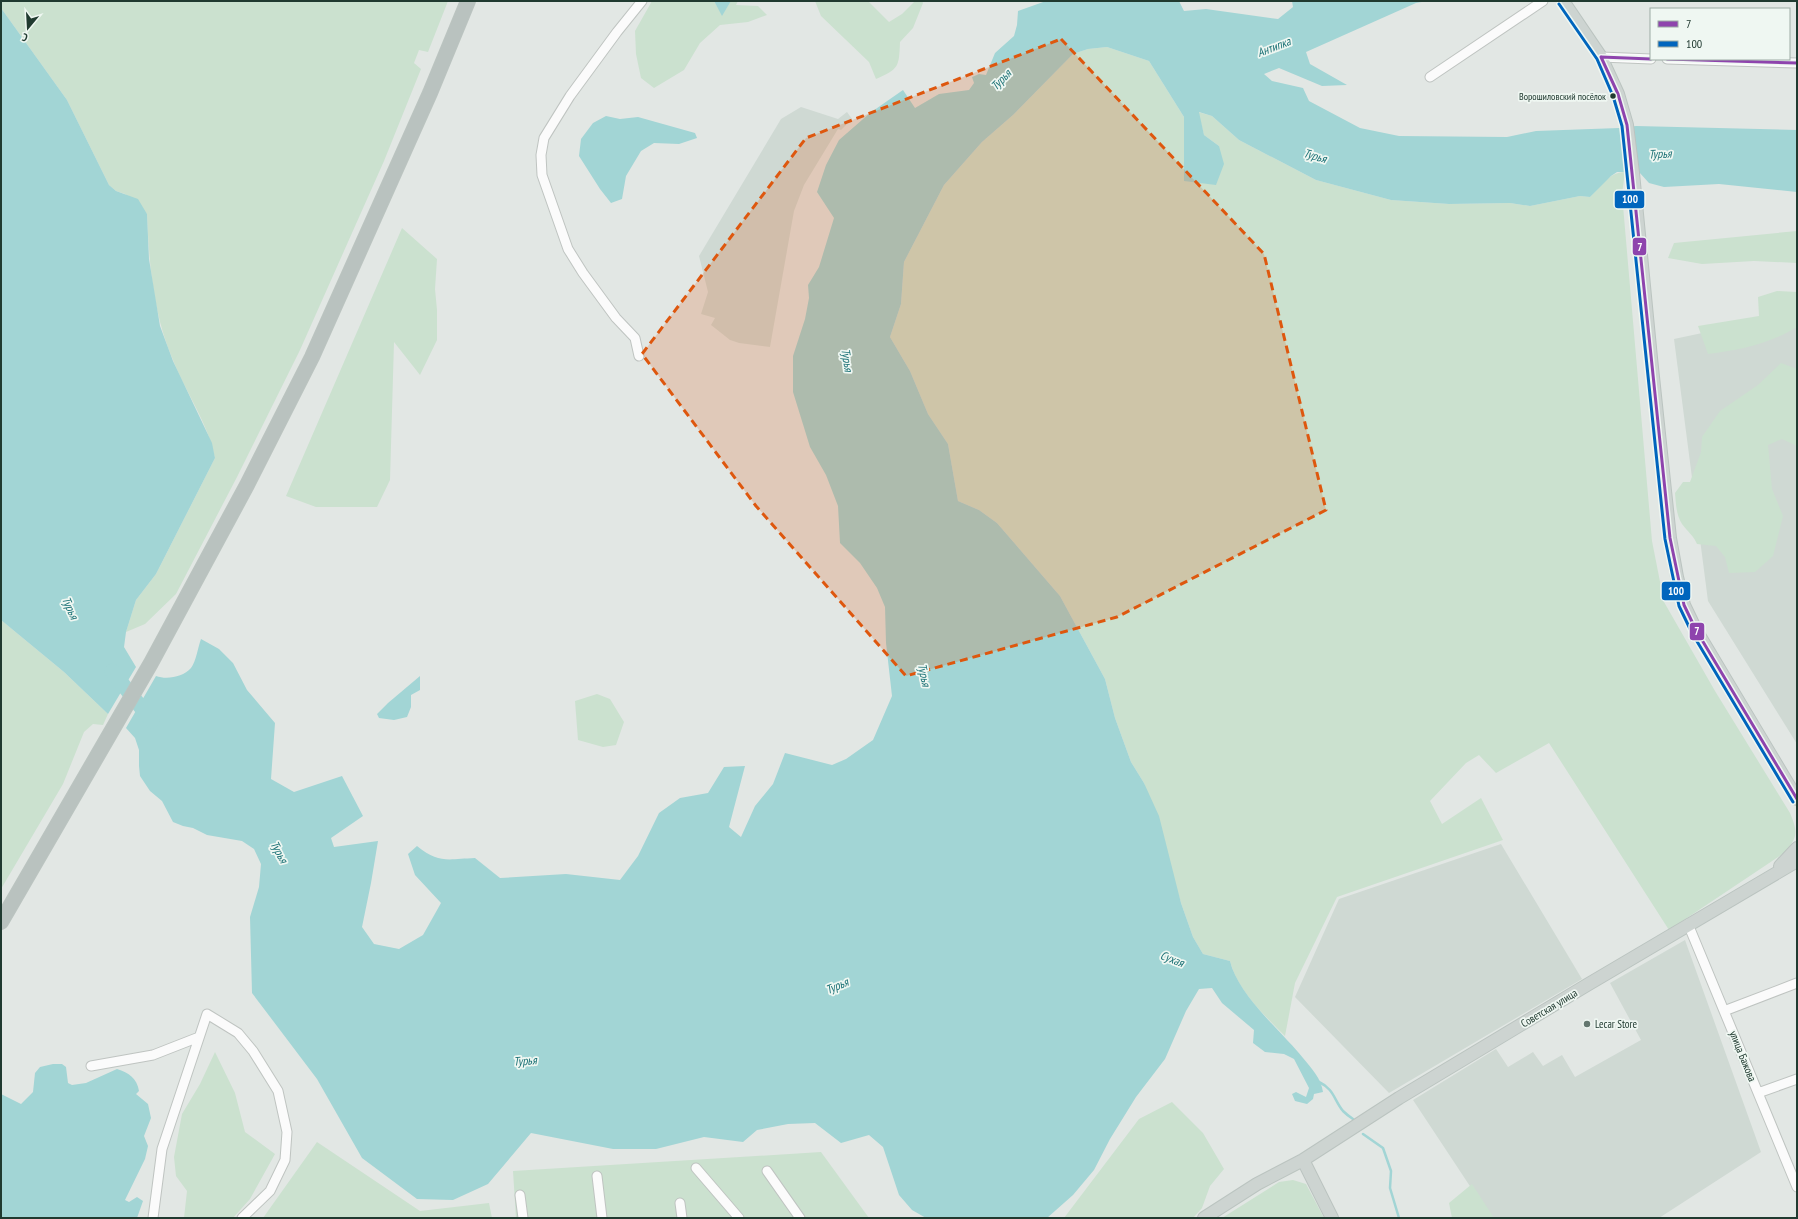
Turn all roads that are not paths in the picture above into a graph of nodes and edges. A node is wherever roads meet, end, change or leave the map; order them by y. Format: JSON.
{"nodes":[{"id":1,"x":468,"y":1,"type":"edge"},
{"id":2,"x":642,"y":1,"type":"edge"},
{"id":3,"x":1544,"y":1,"type":"edge"},
{"id":4,"x":1563,"y":1,"type":"edge"},
{"id":5,"x":1601,"y":57,"type":"junction"},
{"id":6,"x":1650,"y":59,"type":"edge"},
{"id":7,"x":1700,"y":60,"type":"edge"},
{"id":8,"x":1797,"y":63,"type":"edge"},
{"id":9,"x":1430,"y":77,"type":"dead end"},
{"id":10,"x":638,"y":356,"type":"dead end"},
{"id":11,"x":1797,"y":799,"type":"edge"},
{"id":12,"x":1797,"y":848,"type":"edge"},
{"id":13,"x":1797,"y":861,"type":"edge"},
{"id":14,"x":1768,"y":878,"type":"junction"},
{"id":15,"x":1,"y":922,"type":"edge"},
{"id":16,"x":1688,"y":924,"type":"junction"},
{"id":17,"x":1797,"y":983,"type":"edge"},
{"id":18,"x":1724,"y":1011,"type":"junction"},
{"id":19,"x":199,"y":1037,"type":"junction"},
{"id":20,"x":91,"y":1066,"type":"dead end"},
{"id":21,"x":1797,"y":1078,"type":"edge"},
{"id":22,"x":1758,"y":1093,"type":"junction"},
{"id":23,"x":1303,"y":1160,"type":"junction"},
{"id":24,"x":696,"y":1168,"type":"dead end"},
{"id":25,"x":766,"y":1171,"type":"dead end"},
{"id":26,"x":597,"y":1176,"type":"dead end"},
{"id":27,"x":1797,"y":1187,"type":"edge"},
{"id":28,"x":520,"y":1195,"type":"dead end"},
{"id":29,"x":680,"y":1203,"type":"dead end"},
{"id":30,"x":153,"y":1218,"type":"edge"},
{"id":31,"x":242,"y":1218,"type":"edge"},
{"id":32,"x":523,"y":1218,"type":"edge"},
{"id":33,"x":602,"y":1218,"type":"edge"},
{"id":34,"x":682,"y":1218,"type":"edge"},
{"id":35,"x":739,"y":1218,"type":"edge"},
{"id":36,"x":800,"y":1218,"type":"edge"},
{"id":37,"x":1204,"y":1218,"type":"edge"},
{"id":38,"x":1332,"y":1218,"type":"edge"}],
"edges":[{"from":1,"to":15,"type":"highway"},
{"from":2,"to":10,"type":"street"},
{"from":3,"to":9,"type":"street"},
{"from":4,"to":5,"type":"main road"},
{"from":5,"to":6,"type":"street"},
{"from":5,"to":11,"type":"main road"},
{"from":7,"to":8,"type":"street"},
{"from":12,"to":14,"type":"main road"},
{"from":13,"to":14,"type":"main road","name":"Советская улица"},
{"from":14,"to":16,"type":"main road","name":"Советская улица"},
{"from":16,"to":18,"type":"street","name":"улица Бажова"},
{"from":16,"to":23,"type":"main road","name":"Советская улица"},
{"from":17,"to":18,"type":"street"},
{"from":18,"to":22,"type":"street","name":"улица Бажова"},
{"from":19,"to":20,"type":"street"},
{"from":19,"to":30,"type":"street"},
{"from":19,"to":31,"type":"street"},
{"from":21,"to":22,"type":"street"},
{"from":22,"to":27,"type":"street","name":"улица Бажова"},
{"from":23,"to":37,"type":"main road","name":"Советская улица"},
{"from":23,"to":38,"type":"main road"},
{"from":24,"to":35,"type":"street"},
{"from":25,"to":36,"type":"street"},
{"from":26,"to":33,"type":"street"},
{"from":28,"to":32,"type":"street"},
{"from":29,"to":34,"type":"street"}]}
